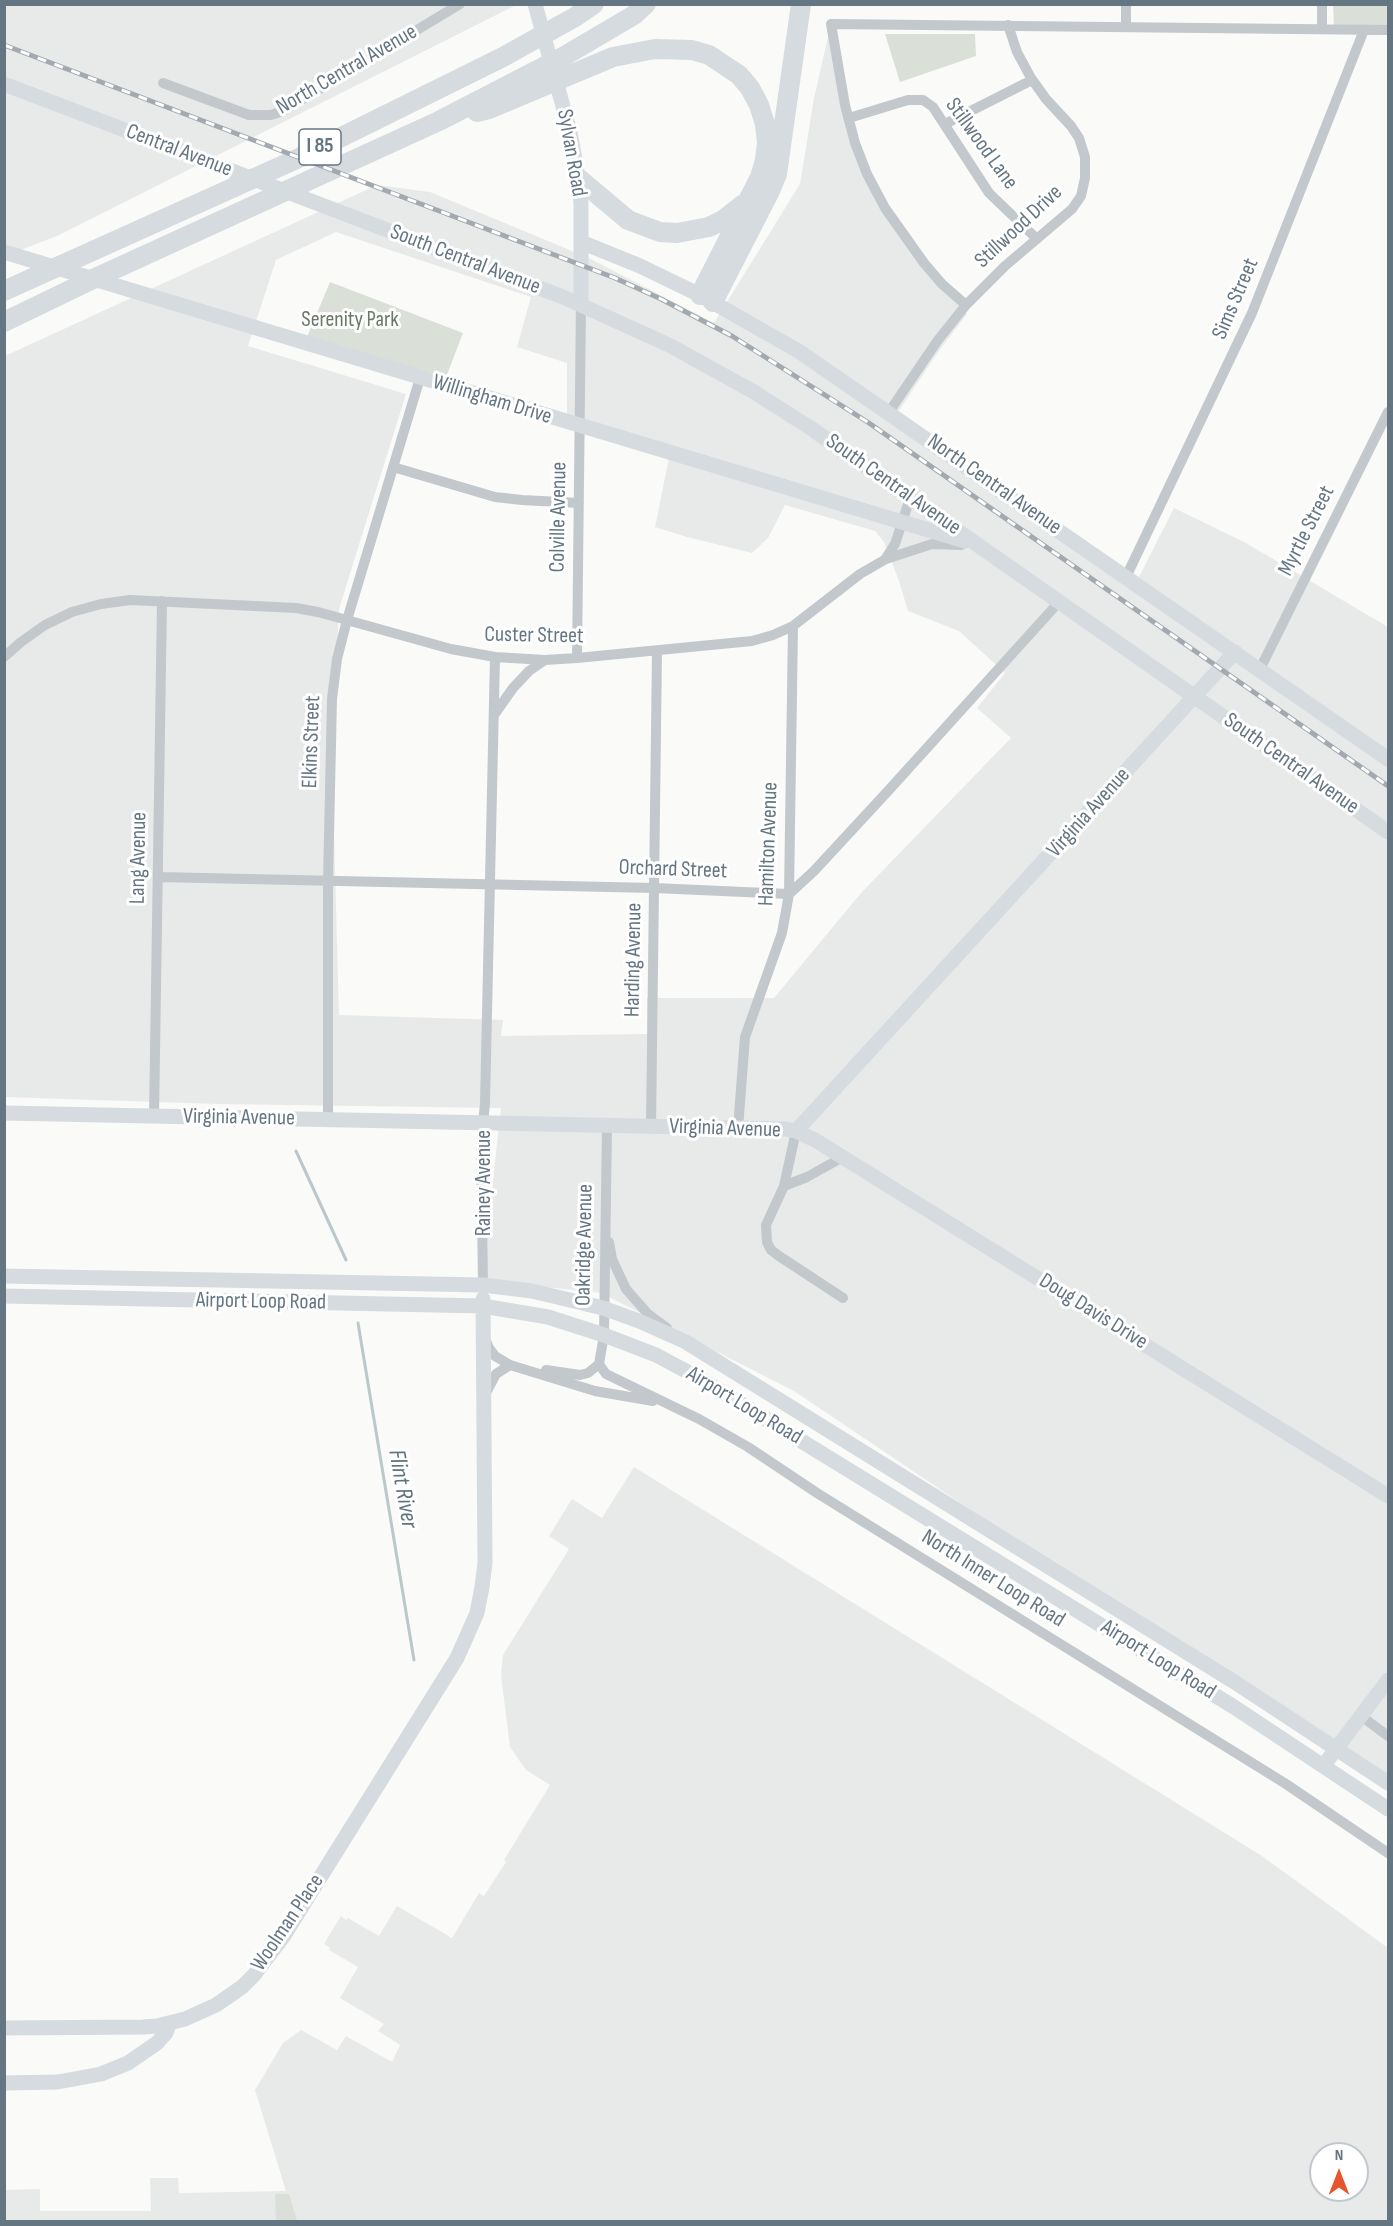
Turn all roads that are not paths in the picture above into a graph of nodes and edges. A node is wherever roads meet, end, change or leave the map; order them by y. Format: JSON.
{"nodes":[{"id":1,"x":460,"y":4,"type":"edge"},
{"id":2,"x":535,"y":4,"type":"edge"},
{"id":3,"x":594,"y":4,"type":"edge"},
{"id":4,"x":646,"y":4,"type":"edge"},
{"id":5,"x":801,"y":4,"type":"edge"},
{"id":6,"x":1126,"y":4,"type":"edge"},
{"id":7,"x":1322,"y":4,"type":"edge"},
{"id":8,"x":1008,"y":25,"type":"junction"},
{"id":9,"x":1126,"y":27,"type":"junction"},
{"id":10,"x":1322,"y":29,"type":"junction"},
{"id":11,"x":1364,"y":30,"type":"junction"},
{"id":12,"x":1389,"y":30,"type":"edge"},
{"id":13,"x":1032,"y":80,"type":"junction"},
{"id":14,"x":163,"y":83,"type":"dead end"},
{"id":15,"x":4,"y":84,"type":"edge"},
{"id":16,"x":849,"y":118,"type":"junction"},
{"id":17,"x":439,"y":121,"type":"junction"},
{"id":18,"x":945,"y":124,"type":"junction"},
{"id":19,"x":578,"y":178,"type":"junction"},
{"id":20,"x":750,"y":197,"type":"junction"},
{"id":21,"x":354,"y":218,"type":"joint"},
{"id":22,"x":1036,"y":239,"type":"junction"},
{"id":23,"x":581,"y":242,"type":"junction"},
{"id":24,"x":4,"y":252,"type":"edge"},
{"id":25,"x":39,"y":275,"type":"junction"},
{"id":26,"x":4,"y":283,"type":"edge"},
{"id":27,"x":4,"y":291,"type":"edge"},
{"id":28,"x":706,"y":298,"type":"junction"},
{"id":29,"x":581,"y":304,"type":"junction"},
{"id":30,"x":966,"y":305,"type":"junction"},
{"id":31,"x":4,"y":322,"type":"edge"},
{"id":32,"x":420,"y":378,"type":"junction"},
{"id":33,"x":1389,"y":411,"type":"edge"},
{"id":34,"x":889,"y":412,"type":"junction"},
{"id":35,"x":579,"y":427,"type":"junction"},
{"id":36,"x":393,"y":467,"type":"junction"},
{"id":37,"x":910,"y":498,"type":"junction"},
{"id":38,"x":579,"y":503,"type":"junction"},
{"id":39,"x":902,"y":522,"type":"junction"},
{"id":40,"x":980,"y":545,"type":"junction"},
{"id":41,"x":886,"y":559,"type":"junction"},
{"id":42,"x":1126,"y":577,"type":"junction"},
{"id":43,"x":162,"y":601,"type":"junction"},
{"id":44,"x":1059,"y":602,"type":"junction"},
{"id":45,"x":347,"y":620,"type":"junction"},
{"id":46,"x":793,"y":626,"type":"junction"},
{"id":47,"x":657,"y":651,"type":"junction"},
{"id":48,"x":1235,"y":652,"type":"junction"},
{"id":49,"x":4,"y":657,"type":"edge"},
{"id":50,"x":495,"y":657,"type":"junction"},
{"id":51,"x":577,"y":658,"type":"junction"},
{"id":52,"x":545,"y":660,"type":"junction"},
{"id":53,"x":1260,"y":669,"type":"junction"},
{"id":54,"x":1195,"y":697,"type":"junction"},
{"id":55,"x":494,"y":715,"type":"junction"},
{"id":56,"x":1389,"y":759,"type":"edge"},
{"id":57,"x":1389,"y":832,"type":"edge"},
{"id":58,"x":158,"y":877,"type":"junction"},
{"id":59,"x":328,"y":881,"type":"junction"},
{"id":60,"x":491,"y":885,"type":"junction"},
{"id":61,"x":654,"y":888,"type":"junction"},
{"id":62,"x":789,"y":894,"type":"junction"},
{"id":63,"x":4,"y":1113,"type":"edge"},
{"id":64,"x":154,"y":1117,"type":"junction"},
{"id":65,"x":328,"y":1120,"type":"junction"},
{"id":66,"x":483,"y":1123,"type":"junction"},
{"id":67,"x":607,"y":1126,"type":"junction"},
{"id":68,"x":651,"y":1126,"type":"junction"},
{"id":69,"x":738,"y":1128,"type":"junction"},
{"id":70,"x":796,"y":1131,"type":"junction"},
{"id":71,"x":843,"y":1157,"type":"junction"},
{"id":72,"x":784,"y":1186,"type":"junction"},
{"id":73,"x":605,"y":1217,"type":"junction"},
{"id":74,"x":4,"y":1276,"type":"edge"},
{"id":75,"x":483,"y":1285,"type":"junction"},
{"id":76,"x":4,"y":1296,"type":"edge"},
{"id":77,"x":843,"y":1298,"type":"dead end"},
{"id":78,"x":483,"y":1306,"type":"junction"},
{"id":79,"x":603,"y":1308,"type":"junction"},
{"id":80,"x":483,"y":1332,"type":"junction"},
{"id":81,"x":604,"y":1335,"type":"junction"},
{"id":82,"x":686,"y":1342,"type":"junction"},
{"id":83,"x":599,"y":1364,"type":"junction"},
{"id":84,"x":510,"y":1365,"type":"junction"},
{"id":85,"x":484,"y":1398,"type":"junction"},
{"id":86,"x":665,"y":1403,"type":"junction"},
{"id":87,"x":1389,"y":1496,"type":"edge"},
{"id":88,"x":463,"y":1647,"type":"joint"},
{"id":89,"x":1389,"y":1680,"type":"edge"},
{"id":90,"x":1361,"y":1716,"type":"junction"},
{"id":91,"x":1389,"y":1736,"type":"edge"},
{"id":92,"x":1337,"y":1747,"type":"junction"},
{"id":93,"x":1324,"y":1765,"type":"junction"},
{"id":94,"x":1389,"y":1783,"type":"edge"},
{"id":95,"x":1389,"y":1809,"type":"edge"},
{"id":96,"x":1389,"y":1853,"type":"edge"},
{"id":97,"x":169,"y":2024,"type":"junction"},
{"id":98,"x":4,"y":2028,"type":"edge"},
{"id":99,"x":4,"y":2082,"type":"edge"}],
"edges":[{"from":1,"to":14,"type":"street","name":"North Central Avenue"},
{"from":2,"to":19,"type":"main road","name":"Sylvan Road"},
{"from":3,"to":25,"type":"highway","number":"I 85"},
{"from":4,"to":17,"type":"highway","number":"I 85"},
{"from":5,"to":28,"type":"highway"},
{"from":6,"to":9,"type":"street"},
{"from":7,"to":10,"type":"street"},
{"from":8,"to":9,"type":"street"},
{"from":8,"to":13,"type":"street","name":"Stillwood Drive"},
{"from":8,"to":16,"type":"street"},
{"from":9,"to":10,"type":"street"},
{"from":10,"to":11,"type":"street"},
{"from":11,"to":12,"type":"street"},
{"from":11,"to":42,"type":"street","name":"Sims Street"},
{"from":13,"to":18,"type":"street"},
{"from":13,"to":22,"type":"street","name":"Stillwood Drive"},
{"from":15,"to":21,"type":"main road","name":"Central Avenue"},
{"from":16,"to":18,"type":"street","name":"Stillwood Lane"},
{"from":16,"to":30,"type":"street"},
{"from":17,"to":20,"type":"highway"},
{"from":17,"to":31,"type":"highway","number":"I 85"},
{"from":18,"to":22,"type":"street","name":"Stillwood Lane"},
{"from":19,"to":20,"type":"highway"},
{"from":19,"to":23,"type":"main road","name":"Sylvan Road"},
{"from":20,"to":28,"type":"highway"},
{"from":21,"to":29,"type":"main road","name":"South Central Avenue"},
{"from":22,"to":30,"type":"street","name":"Stillwood Drive"},
{"from":23,"to":28,"type":"main road","name":"North Central Avenue"},
{"from":23,"to":29,"type":"main road","name":"Sylvan Road"},
{"from":24,"to":32,"type":"main road","name":"Willingham Drive"},
{"from":25,"to":26,"type":"highway"},
{"from":25,"to":27,"type":"highway","number":"I 85"},
{"from":28,"to":34,"type":"main road","name":"North Central Avenue"},
{"from":29,"to":35,"type":"street","name":"Colville Avenue"},
{"from":29,"to":37,"type":"main road","name":"South Central Avenue"},
{"from":30,"to":34,"type":"street","name":"Stillwood Drive"},
{"from":32,"to":35,"type":"main road","name":"Willingham Drive"},
{"from":32,"to":36,"type":"street","name":"Elkins Street"},
{"from":33,"to":53,"type":"street","name":"Myrtle Street"},
{"from":34,"to":42,"type":"main road","name":"North Central Avenue"},
{"from":35,"to":38,"type":"street","name":"Colville Avenue"},
{"from":35,"to":39,"type":"main road","name":"Willingham Drive"},
{"from":36,"to":38,"type":"street"},
{"from":36,"to":45,"type":"street","name":"Elkins Street"},
{"from":37,"to":39,"type":"street"},
{"from":37,"to":40,"type":"main road","name":"South Central Avenue"},
{"from":38,"to":51,"type":"street","name":"Colville Avenue"},
{"from":39,"to":40,"type":"main road","name":"Willingham Drive"},
{"from":39,"to":41,"type":"street"},
{"from":40,"to":41,"type":"street","name":"Custer Street"},
{"from":40,"to":44,"type":"main road","name":"South Central Avenue"},
{"from":41,"to":46,"type":"street","name":"Custer Street"},
{"from":42,"to":48,"type":"main road","name":"North Central Avenue"},
{"from":43,"to":45,"type":"street","name":"Custer Street"},
{"from":43,"to":49,"type":"street","name":"Custer Street"},
{"from":43,"to":58,"type":"street","name":"Lang Avenue"},
{"from":44,"to":54,"type":"main road","name":"South Central Avenue"},
{"from":44,"to":62,"type":"street"},
{"from":45,"to":50,"type":"street","name":"Custer Street"},
{"from":45,"to":59,"type":"street","name":"Elkins Street"},
{"from":46,"to":47,"type":"street","name":"Custer Street"},
{"from":46,"to":62,"type":"street","name":"Hamilton Avenue"},
{"from":47,"to":51,"type":"street","name":"Custer Street"},
{"from":47,"to":61,"type":"street","name":"Harding Avenue"},
{"from":48,"to":53,"type":"main road","name":"North Central Avenue"},
{"from":48,"to":54,"type":"main road","name":"Virginia Avenue"},
{"from":50,"to":52,"type":"street","name":"Custer Street"},
{"from":50,"to":55,"type":"street","name":"Rainey Avenue"},
{"from":51,"to":52,"type":"street","name":"Custer Street"},
{"from":52,"to":55,"type":"street"},
{"from":53,"to":56,"type":"main road","name":"North Central Avenue"},
{"from":54,"to":57,"type":"main road","name":"South Central Avenue"},
{"from":54,"to":70,"type":"main road","name":"Virginia Avenue"},
{"from":55,"to":60,"type":"street","name":"Rainey Avenue"},
{"from":58,"to":59,"type":"street","name":"Orchard Street"},
{"from":58,"to":64,"type":"street","name":"Lang Avenue"},
{"from":59,"to":60,"type":"street","name":"Orchard Street"},
{"from":59,"to":65,"type":"street","name":"Elkins Street"},
{"from":60,"to":61,"type":"street","name":"Orchard Street"},
{"from":60,"to":66,"type":"street","name":"Rainey Avenue"},
{"from":61,"to":62,"type":"street","name":"Orchard Street"},
{"from":61,"to":68,"type":"street","name":"Harding Avenue"},
{"from":62,"to":69,"type":"street","name":"Hamilton Avenue"},
{"from":63,"to":64,"type":"main road","name":"Virginia Avenue"},
{"from":64,"to":65,"type":"main road","name":"Virginia Avenue"},
{"from":65,"to":66,"type":"main road","name":"Virginia Avenue"},
{"from":66,"to":67,"type":"main road","name":"Virginia Avenue"},
{"from":66,"to":75,"type":"street","name":"Rainey Avenue"},
{"from":67,"to":68,"type":"main road","name":"Virginia Avenue"},
{"from":67,"to":73,"type":"street","name":"Oakridge Avenue"},
{"from":68,"to":69,"type":"main road","name":"Virginia Avenue"},
{"from":69,"to":70,"type":"main road","name":"Virginia Avenue"},
{"from":70,"to":71,"type":"main road","name":"Doug Davis Drive"},
{"from":70,"to":72,"type":"street"},
{"from":71,"to":72,"type":"street"},
{"from":71,"to":87,"type":"main road","name":"Doug Davis Drive"},
{"from":72,"to":77,"type":"street"},
{"from":73,"to":79,"type":"street","name":"Oakridge Avenue"},
{"from":73,"to":82,"type":"street","name":"Airport Loop Road"},
{"from":74,"to":75,"type":"main road","name":"Airport Loop Road"},
{"from":75,"to":78,"type":"main road","name":"Rainey Avenue"},
{"from":75,"to":79,"type":"main road","name":"Airport Loop Road"},
{"from":76,"to":78,"type":"main road","name":"Airport Loop Road"},
{"from":78,"to":80,"type":"main road","name":"Rainey Avenue"},
{"from":78,"to":81,"type":"main road","name":"Airport Loop Road"},
{"from":79,"to":81,"type":"street","name":"Oakridge Avenue"},
{"from":79,"to":82,"type":"main road","name":"Airport Loop Road"},
{"from":80,"to":84,"type":"street","name":"North Inner Loop Road"},
{"from":80,"to":85,"type":"main road","name":"Rainey Avenue"},
{"from":81,"to":83,"type":"street","name":"Oakridge Avenue"},
{"from":81,"to":93,"type":"main road","name":"Airport Loop Road"},
{"from":82,"to":92,"type":"main road","name":"Airport Loop Road"},
{"from":83,"to":84,"type":"street"},
{"from":83,"to":86,"type":"street","name":"North Inner Loop Road"},
{"from":84,"to":85,"type":"street"},
{"from":84,"to":86,"type":"street","name":"North Inner Loop Road"},
{"from":85,"to":88,"type":"main road","name":"Rainey Avenue"},
{"from":86,"to":96,"type":"street","name":"North Inner Loop Road"},
{"from":88,"to":97,"type":"main road","name":"Woolman Place"},
{"from":89,"to":90,"type":"main road"},
{"from":90,"to":91,"type":"street"},
{"from":90,"to":92,"type":"main road"},
{"from":92,"to":93,"type":"main road"},
{"from":92,"to":94,"type":"main road","name":"Airport Loop Road"},
{"from":93,"to":95,"type":"main road","name":"Airport Loop Road"},
{"from":97,"to":98,"type":"main road","name":"Woolman Place"},
{"from":97,"to":99,"type":"main road"}]}
